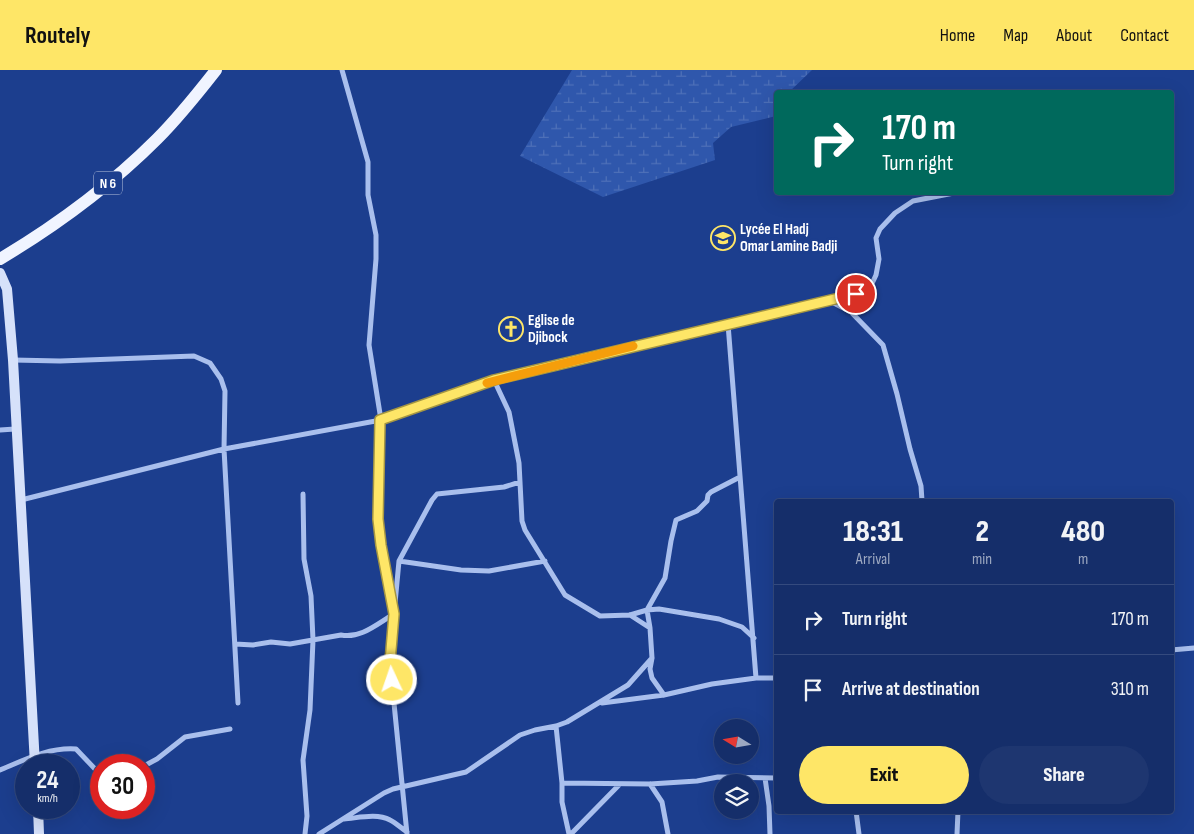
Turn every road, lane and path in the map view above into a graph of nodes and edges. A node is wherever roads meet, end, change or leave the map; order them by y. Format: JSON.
{"nodes":[{"id":1,"x":216,"y":70,"type":"edge"},
{"id":2,"x":342,"y":70,"type":"edge"},
{"id":3,"x":944,"y":195,"type":"edge"},
{"id":4,"x":0,"y":259,"type":"edge"},
{"id":5,"x":0,"y":273,"type":"edge"},
{"id":6,"x":830,"y":301,"type":"junction"},
{"id":7,"x":728,"y":324,"type":"junction"},
{"id":8,"x":13,"y":360,"type":"junction"},
{"id":9,"x":494,"y":380,"type":"junction"},
{"id":10,"x":380,"y":420,"type":"junction"},
{"id":11,"x":15,"y":429,"type":"junction"},
{"id":12,"x":0,"y":430,"type":"edge"},
{"id":13,"x":224,"y":449,"type":"junction"},
{"id":14,"x":740,"y":477,"type":"junction"},
{"id":15,"x":520,"y":482,"type":"junction"},
{"id":16,"x":303,"y":494,"type":"dead end"},
{"id":17,"x":922,"y":499,"type":"edge"},
{"id":18,"x":20,"y":500,"type":"junction"},
{"id":19,"x":545,"y":561,"type":"junction"},
{"id":20,"x":399,"y":562,"type":"junction"},
{"id":21,"x":647,"y":610,"type":"junction"},
{"id":22,"x":394,"y":614,"type":"junction"},
{"id":23,"x":630,"y":615,"type":"junction"},
{"id":24,"x":650,"y":628,"type":"junction"},
{"id":25,"x":754,"y":638,"type":"junction"},
{"id":26,"x":313,"y":640,"type":"junction"},
{"id":27,"x":235,"y":644,"type":"junction"},
{"id":28,"x":1194,"y":648,"type":"edge"},
{"id":29,"x":1174,"y":650,"type":"edge"},
{"id":30,"x":652,"y":658,"type":"junction"},
{"id":31,"x":756,"y":678,"type":"junction"},
{"id":32,"x":774,"y":678,"type":"edge"},
{"id":33,"x":664,"y":695,"type":"junction"},
{"id":34,"x":238,"y":703,"type":"dead end"},
{"id":35,"x":599,"y":704,"type":"junction"},
{"id":36,"x":556,"y":726,"type":"junction"},
{"id":37,"x":230,"y":729,"type":"dead end"},
{"id":38,"x":35,"y":754,"type":"edge"},
{"id":39,"x":48,"y":754,"type":"edge"},
{"id":40,"x":155,"y":760,"type":"edge"},
{"id":41,"x":90,"y":763,"type":"edge"},
{"id":42,"x":15,"y":766,"type":"edge"},
{"id":43,"x":0,"y":770,"type":"edge"},
{"id":44,"x":765,"y":778,"type":"junction"},
{"id":45,"x":774,"y":778,"type":"edge"},
{"id":46,"x":562,"y":783,"type":"junction"},
{"id":47,"x":620,"y":784,"type":"junction"},
{"id":48,"x":650,"y":784,"type":"junction"},
{"id":49,"x":403,"y":787,"type":"junction"},
{"id":50,"x":857,"y":814,"type":"edge"},
{"id":51,"x":958,"y":814,"type":"edge"},
{"id":52,"x":38,"y":819,"type":"edge"},
{"id":53,"x":342,"y":820,"type":"junction"},
{"id":54,"x":407,"y":833,"type":"edge"},
{"id":55,"x":39,"y":834,"type":"edge"},
{"id":56,"x":305,"y":834,"type":"edge"},
{"id":57,"x":319,"y":834,"type":"edge"},
{"id":58,"x":570,"y":834,"type":"edge"},
{"id":59,"x":668,"y":834,"type":"edge"},
{"id":60,"x":770,"y":834,"type":"edge"},
{"id":61,"x":860,"y":834,"type":"edge"},
{"id":62,"x":957,"y":834,"type":"edge"}],
"edges":[{"from":1,"to":4,"type":"main road","number":"N 6"},
{"from":2,"to":10,"type":"street"},
{"from":3,"to":6,"type":"street"},
{"from":5,"to":8,"type":"main road"},
{"from":6,"to":7,"type":"street"},
{"from":6,"to":17,"type":"street"},
{"from":7,"to":9,"type":"street"},
{"from":7,"to":14,"type":"street"},
{"from":8,"to":11,"type":"main road"},
{"from":8,"to":13,"type":"street"},
{"from":9,"to":10,"type":"street"},
{"from":9,"to":15,"type":"street"},
{"from":10,"to":13,"type":"street"},
{"from":10,"to":22,"type":"street"},
{"from":11,"to":12,"type":"street"},
{"from":11,"to":18,"type":"main road"},
{"from":13,"to":18,"type":"street"},
{"from":13,"to":27,"type":"street"},
{"from":14,"to":21,"type":"street"},
{"from":14,"to":25,"type":"street"},
{"from":15,"to":19,"type":"street"},
{"from":15,"to":20,"type":"street"},
{"from":16,"to":26,"type":"street"},
{"from":18,"to":38,"type":"main road"},
{"from":19,"to":20,"type":"street"},
{"from":19,"to":23,"type":"street"},
{"from":20,"to":22,"type":"street"},
{"from":21,"to":23,"type":"street"},
{"from":21,"to":24,"type":"street"},
{"from":21,"to":25,"type":"street"},
{"from":22,"to":26,"type":"street"},
{"from":22,"to":49,"type":"street"},
{"from":23,"to":24,"type":"street"},
{"from":24,"to":30,"type":"street"},
{"from":25,"to":31,"type":"street"},
{"from":26,"to":27,"type":"street"},
{"from":26,"to":56,"type":"street"},
{"from":27,"to":34,"type":"street"},
{"from":28,"to":29,"type":"street"},
{"from":30,"to":33,"type":"street"},
{"from":30,"to":35,"type":"street"},
{"from":31,"to":32,"type":"street"},
{"from":31,"to":33,"type":"street"},
{"from":33,"to":35,"type":"street"},
{"from":35,"to":36,"type":"street"},
{"from":36,"to":46,"type":"street"},
{"from":36,"to":49,"type":"street"},
{"from":37,"to":40,"type":"street"},
{"from":39,"to":41,"type":"street"},
{"from":42,"to":43,"type":"street"},
{"from":44,"to":45,"type":"street"},
{"from":44,"to":48,"type":"street"},
{"from":44,"to":60,"type":"street"},
{"from":46,"to":47,"type":"street"},
{"from":46,"to":58,"type":"street"},
{"from":47,"to":48,"type":"street"},
{"from":47,"to":58,"type":"street"},
{"from":48,"to":59,"type":"street"},
{"from":49,"to":53,"type":"street"},
{"from":49,"to":54,"type":"street"},
{"from":50,"to":61,"type":"street"},
{"from":51,"to":62,"type":"street"},
{"from":52,"to":55,"type":"main road"},
{"from":53,"to":54,"type":"street"},
{"from":53,"to":57,"type":"street"}]}
